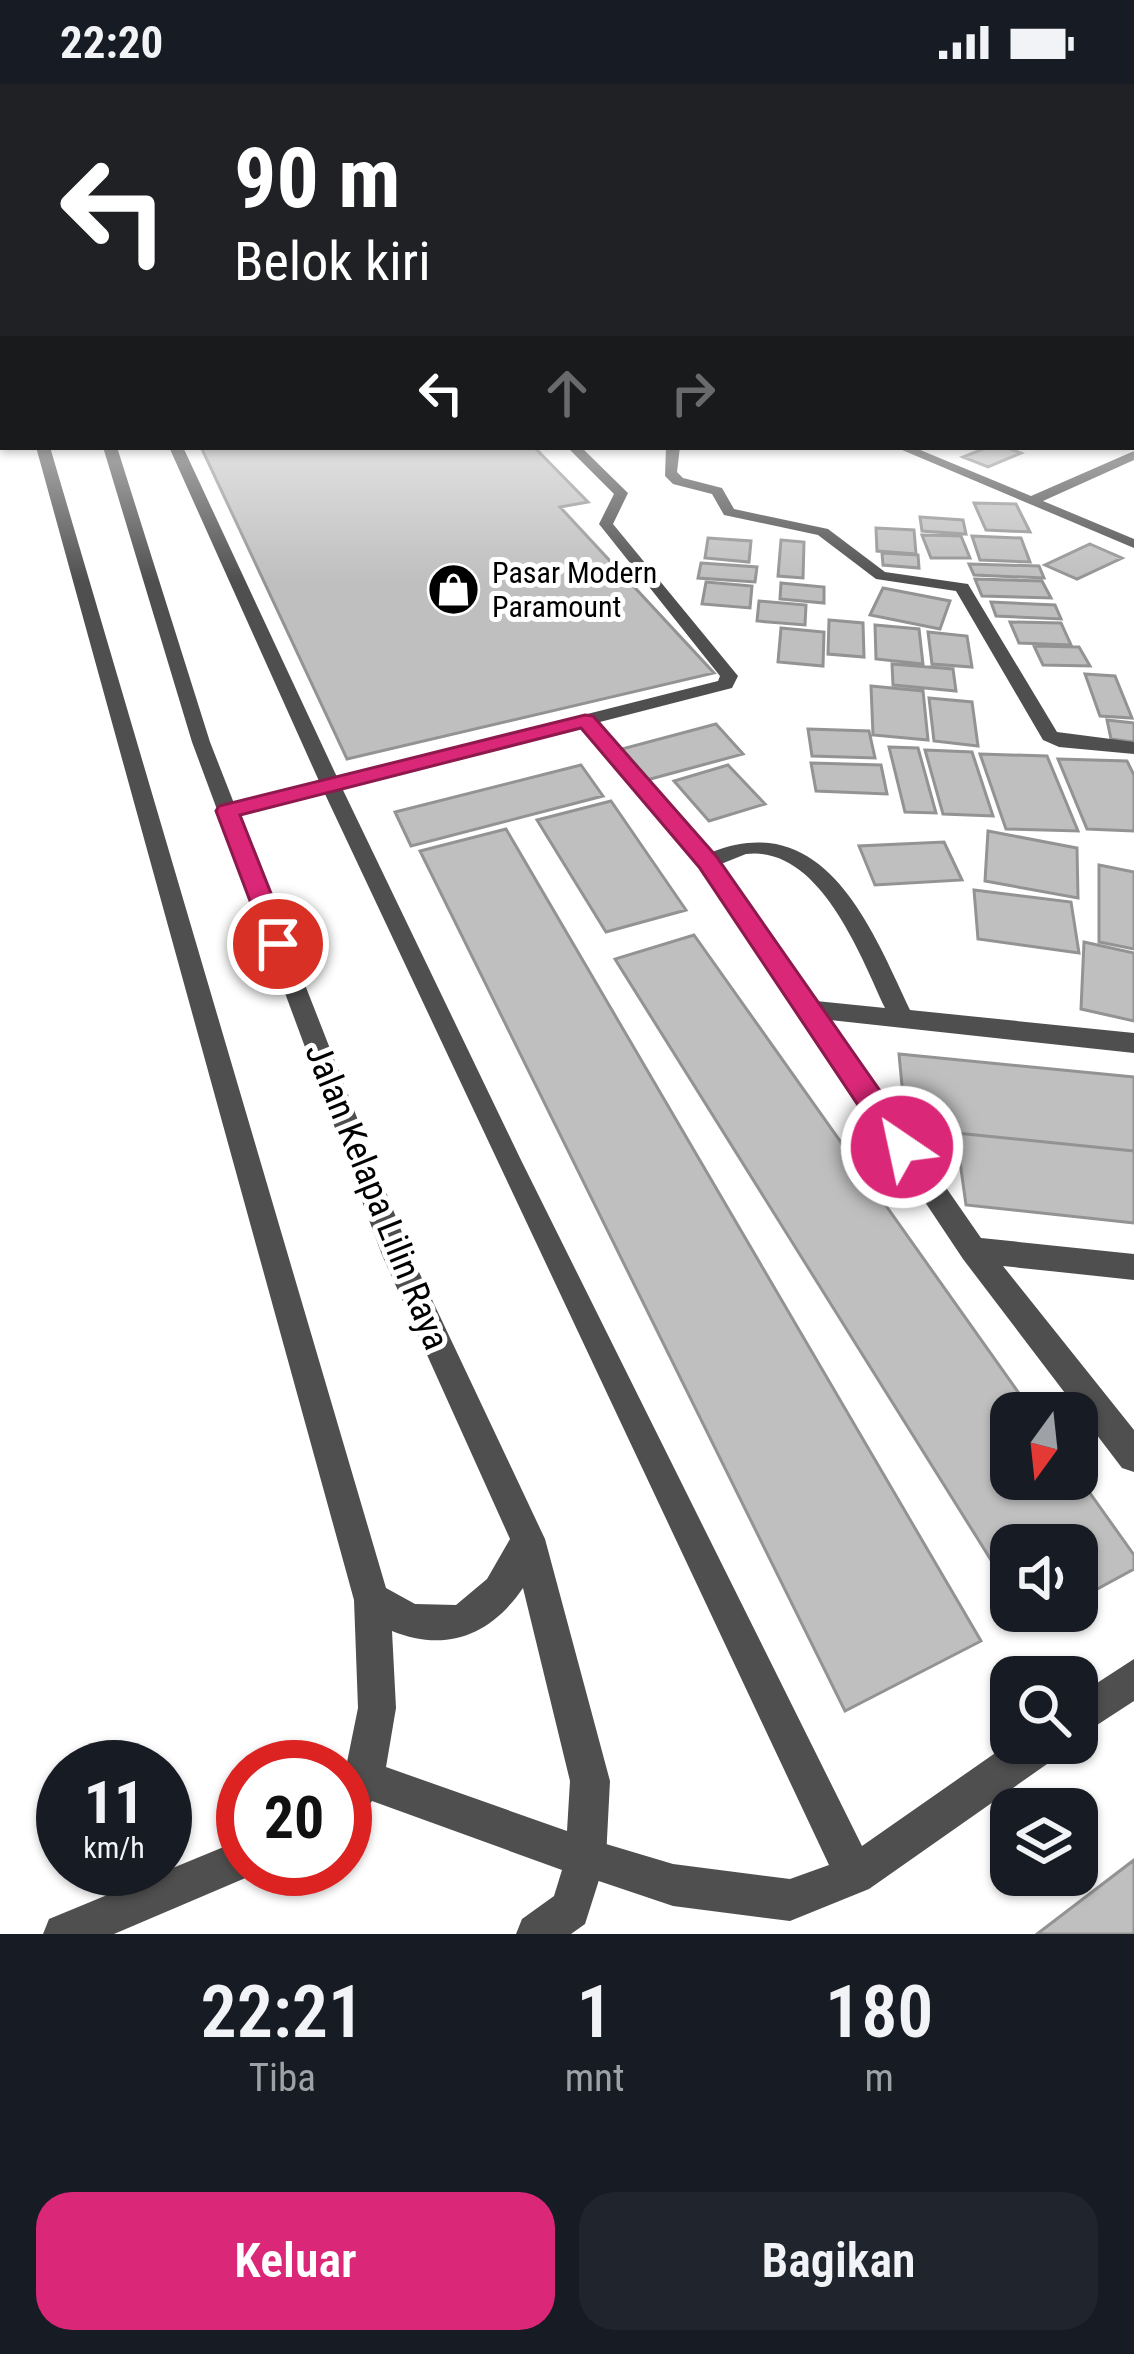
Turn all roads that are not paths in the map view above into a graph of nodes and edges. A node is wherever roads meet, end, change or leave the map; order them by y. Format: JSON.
{"nodes":[{"id":1,"x":44,"y":450,"type":"edge"},
{"id":2,"x":111,"y":450,"type":"edge"},
{"id":3,"x":177,"y":450,"type":"edge"},
{"id":4,"x":577,"y":450,"type":"edge"},
{"id":5,"x":673,"y":450,"type":"edge"},
{"id":6,"x":909,"y":450,"type":"edge"},
{"id":7,"x":1134,"y":456,"type":"edge"},
{"id":8,"x":1031,"y":501,"type":"junction"},
{"id":9,"x":1134,"y":544,"type":"edge"},
{"id":10,"x":585,"y":721,"type":"junction"},
{"id":11,"x":1134,"y":748,"type":"edge"},
{"id":12,"x":328,"y":786,"type":"junction"},
{"id":13,"x":227,"y":811,"type":"junction"},
{"id":14,"x":707,"y":862,"type":"junction"},
{"id":15,"x":808,"y":1010,"type":"junction"},
{"id":16,"x":902,"y":1019,"type":"junction"},
{"id":17,"x":1134,"y":1043,"type":"edge"},
{"id":18,"x":973,"y":1250,"type":"junction"},
{"id":19,"x":1134,"y":1267,"type":"edge"},
{"id":20,"x":1134,"y":1456,"type":"edge"},
{"id":21,"x":528,"y":1539,"type":"junction"},
{"id":22,"x":372,"y":1600,"type":"junction"},
{"id":23,"x":1134,"y":1678,"type":"edge"},
{"id":24,"x":1098,"y":1704,"type":"edge"},
{"id":25,"x":365,"y":1740,"type":"edge"},
{"id":26,"x":1012,"y":1764,"type":"edge"},
{"id":27,"x":372,"y":1797,"type":"edge"},
{"id":28,"x":586,"y":1858,"type":"junction"},
{"id":29,"x":216,"y":1869,"type":"edge"},
{"id":30,"x":855,"y":1875,"type":"junction"},
{"id":31,"x":64,"y":1934,"type":"edge"},
{"id":32,"x":537,"y":1934,"type":"edge"}],
"edges":[{"from":1,"to":22,"type":"street"},
{"from":2,"to":13,"type":"street","name":"Jalan Kelapa Lilin Raya"},
{"from":3,"to":12,"type":"street"},
{"from":4,"to":10,"type":"street"},
{"from":5,"to":11,"type":"street"},
{"from":6,"to":8,"type":"street"},
{"from":7,"to":8,"type":"street"},
{"from":8,"to":9,"type":"street"},
{"from":10,"to":12,"type":"street"},
{"from":10,"to":14,"type":"street"},
{"from":12,"to":13,"type":"street"},
{"from":12,"to":30,"type":"street"},
{"from":13,"to":21,"type":"street","name":"Jalan Kelapa Lilin Raya"},
{"from":14,"to":15,"type":"street"},
{"from":14,"to":16,"type":"street"},
{"from":15,"to":16,"type":"street"},
{"from":15,"to":18,"type":"street"},
{"from":16,"to":17,"type":"street"},
{"from":18,"to":19,"type":"street"},
{"from":18,"to":20,"type":"street"},
{"from":21,"to":22,"type":"street"},
{"from":21,"to":28,"type":"street","name":"Jalan Kelapa Lilin Raya"},
{"from":22,"to":25,"type":"street"},
{"from":23,"to":24,"type":"street"},
{"from":26,"to":30,"type":"street"},
{"from":27,"to":28,"type":"street"},
{"from":28,"to":30,"type":"street"},
{"from":28,"to":32,"type":"street","name":"Jalan Kelapa Lilin Raya"},
{"from":29,"to":31,"type":"street"}]}
